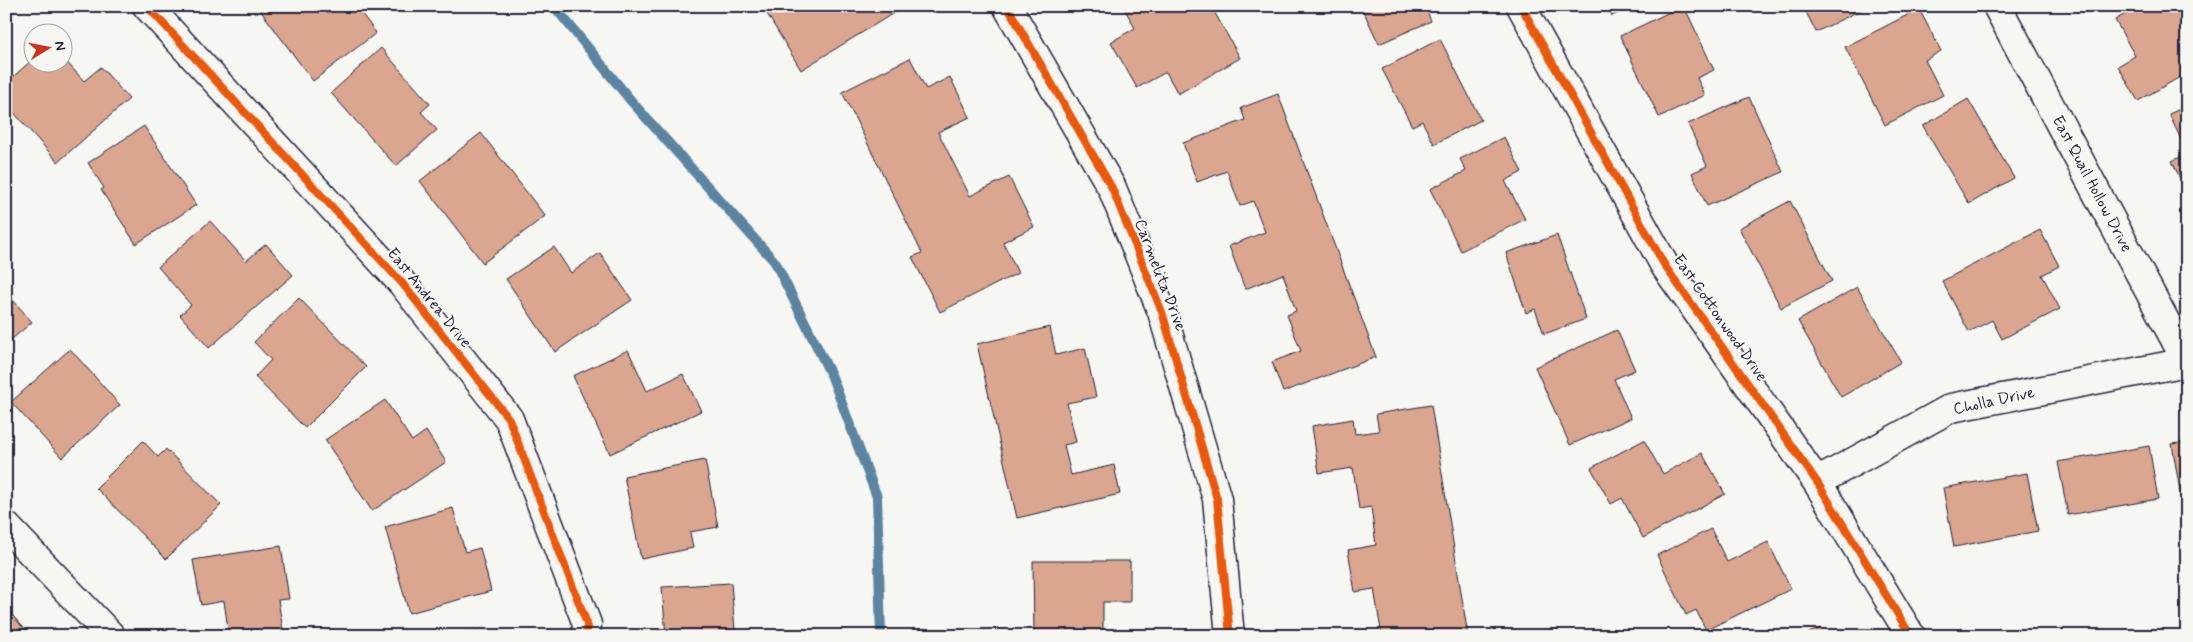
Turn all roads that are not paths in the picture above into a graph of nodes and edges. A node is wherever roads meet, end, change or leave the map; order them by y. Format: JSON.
{"nodes":[{"id":1,"x":147,"y":6,"type":"edge"},
{"id":2,"x":1007,"y":6,"type":"edge"},
{"id":3,"x":1521,"y":6,"type":"edge"},
{"id":4,"x":1997,"y":6,"type":"edge"},
{"id":5,"x":2187,"y":362,"type":"edge"},
{"id":6,"x":1817,"y":482,"type":"junction"},
{"id":7,"x":6,"y":526,"type":"edge"},
{"id":8,"x":111,"y":636,"type":"edge"},
{"id":9,"x":586,"y":636,"type":"edge"},
{"id":10,"x":1230,"y":636,"type":"edge"},
{"id":11,"x":1911,"y":636,"type":"edge"}],
"edges":[{"from":1,"to":9,"type":"street","name":"East Andrea Drive"},
{"from":2,"to":10,"type":"street","name":"Carmelita Drive"},
{"from":3,"to":6,"type":"street","name":"East Cottonwood Drive"},
{"from":4,"to":5,"type":"street","name":"East Quail Hollow Drive"},
{"from":5,"to":6,"type":"street","name":"Cholla Drive"},
{"from":6,"to":11,"type":"street","name":"East Cottonwood Drive"},
{"from":7,"to":8,"type":"street"}]}
